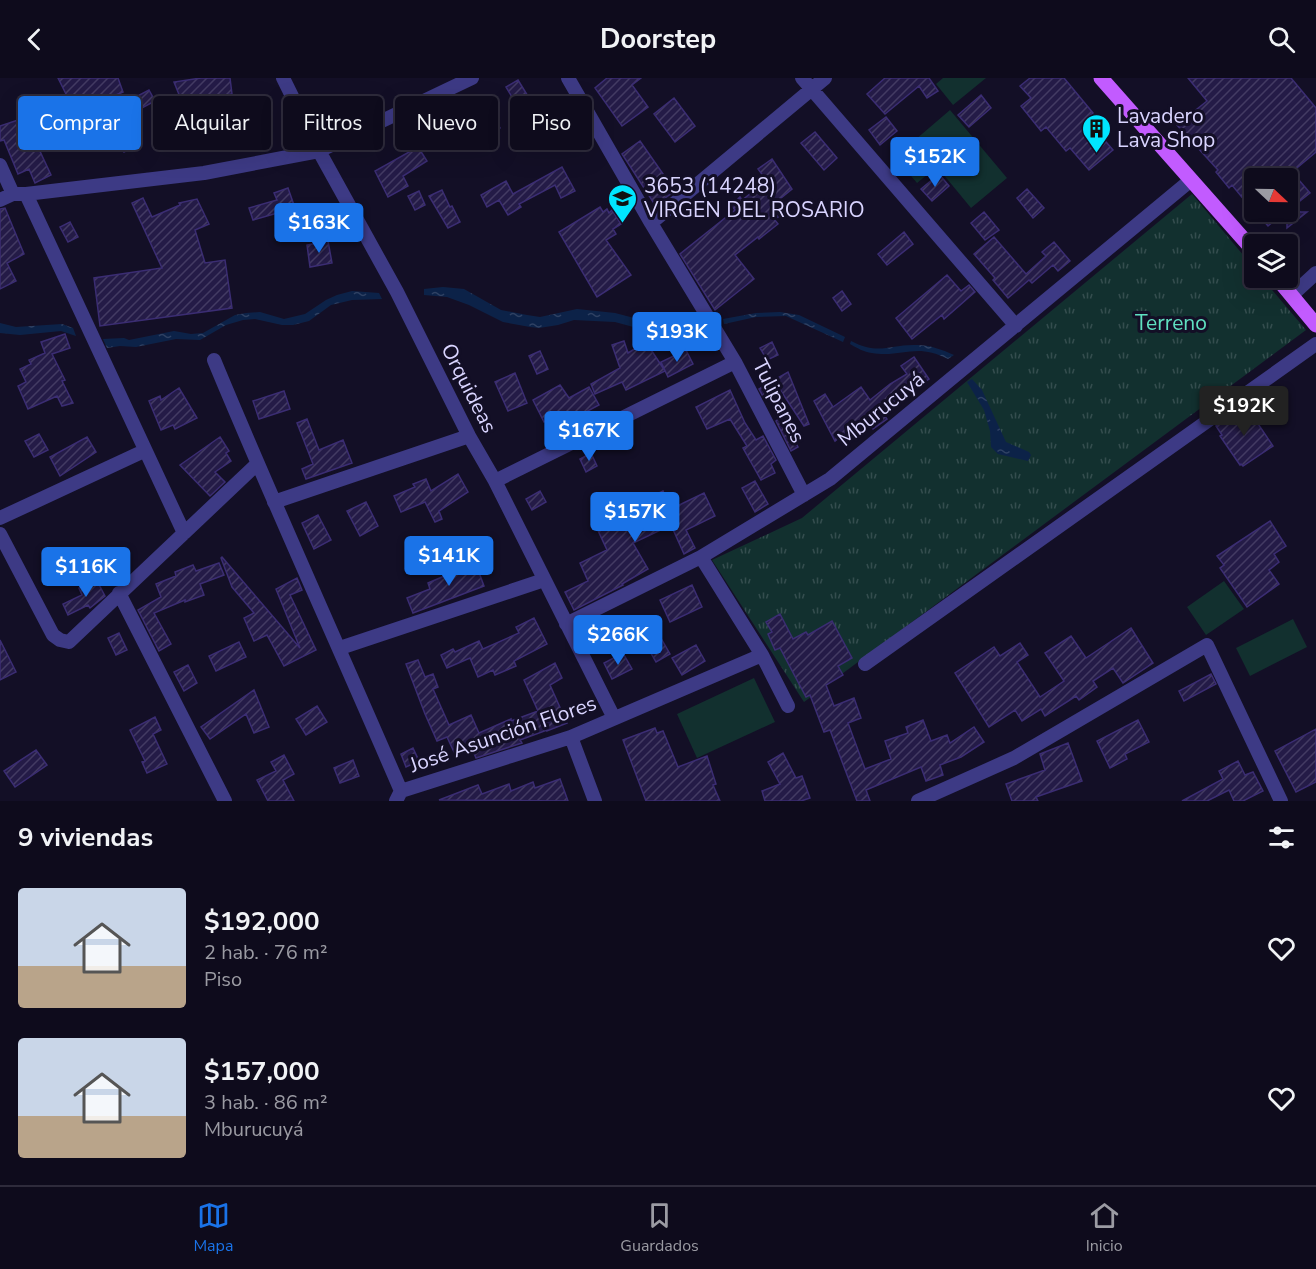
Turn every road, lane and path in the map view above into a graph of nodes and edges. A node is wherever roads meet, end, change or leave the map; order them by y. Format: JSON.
{"nodes":[{"id":1,"x":284,"y":78,"type":"edge"},
{"id":2,"x":472,"y":78,"type":"edge"},
{"id":3,"x":568,"y":78,"type":"edge"},
{"id":4,"x":802,"y":78,"type":"edge"},
{"id":5,"x":825,"y":78,"type":"edge"},
{"id":6,"x":1101,"y":78,"type":"edge"},
{"id":7,"x":811,"y":90,"type":"junction"},
{"id":8,"x":320,"y":151,"type":"junction"},
{"id":9,"x":0,"y":165,"type":"edge"},
{"id":10,"x":1191,"y":180,"type":"junction"},
{"id":11,"x":13,"y":196,"type":"edge"},
{"id":12,"x":651,"y":223,"type":"junction"},
{"id":13,"x":1244,"y":240,"type":"edge"},
{"id":14,"x":1316,"y":273,"type":"edge"},
{"id":15,"x":1286,"y":288,"type":"edge"},
{"id":16,"x":1292,"y":295,"type":"junction"},
{"id":17,"x":1316,"y":325,"type":"edge"},
{"id":18,"x":1016,"y":326,"type":"junction"},
{"id":19,"x":1316,"y":344,"type":"edge"},
{"id":20,"x":214,"y":360,"type":"dead end"},
{"id":21,"x":735,"y":362,"type":"junction"},
{"id":22,"x":469,"y":436,"type":"junction"},
{"id":23,"x":144,"y":452,"type":"junction"},
{"id":24,"x":257,"y":464,"type":"junction"},
{"id":25,"x":495,"y":481,"type":"junction"},
{"id":26,"x":804,"y":495,"type":"junction"},
{"id":27,"x":274,"y":502,"type":"junction"},
{"id":28,"x":0,"y":518,"type":"edge"},
{"id":29,"x":184,"y":533,"type":"junction"},
{"id":30,"x":0,"y":534,"type":"edge"},
{"id":31,"x":701,"y":557,"type":"junction"},
{"id":32,"x":544,"y":580,"type":"junction"},
{"id":33,"x":119,"y":593,"type":"junction"},
{"id":34,"x":566,"y":624,"type":"junction"},
{"id":35,"x":340,"y":648,"type":"junction"},
{"id":36,"x":762,"y":655,"type":"junction"},
{"id":37,"x":865,"y":664,"type":"dead end"},
{"id":38,"x":788,"y":706,"type":"dead end"},
{"id":39,"x":614,"y":718,"type":"junction"},
{"id":40,"x":571,"y":737,"type":"junction"},
{"id":41,"x":398,"y":796,"type":"edge"},
{"id":42,"x":225,"y":801,"type":"edge"},
{"id":43,"x":595,"y":801,"type":"edge"},
{"id":44,"x":918,"y":801,"type":"edge"},
{"id":45,"x":1281,"y":801,"type":"edge"}],
"edges":[{"from":1,"to":8,"type":"street","name":"Orquideas"},
{"from":2,"to":8,"type":"street"},
{"from":3,"to":12,"type":"street","name":"Tulipanes"},
{"from":4,"to":7,"type":"street"},
{"from":5,"to":7,"type":"street"},
{"from":6,"to":10,"type":"main road"},
{"from":7,"to":12,"type":"street"},
{"from":7,"to":18,"type":"street"},
{"from":8,"to":11,"type":"street"},
{"from":8,"to":22,"type":"street","name":"Orquideas"},
{"from":9,"to":11,"type":"street"},
{"from":10,"to":13,"type":"main road"},
{"from":10,"to":18,"type":"street","name":"Mburucuyá"},
{"from":11,"to":23,"type":"street"},
{"from":12,"to":21,"type":"street","name":"Tulipanes"},
{"from":14,"to":16,"type":"street"},
{"from":15,"to":16,"type":"main road"},
{"from":16,"to":17,"type":"main road"},
{"from":18,"to":26,"type":"street","name":"Mburucuyá"},
{"from":19,"to":37,"type":"street"},
{"from":20,"to":24,"type":"street"},
{"from":21,"to":25,"type":"street"},
{"from":21,"to":26,"type":"street","name":"Tulipanes"},
{"from":22,"to":25,"type":"street","name":"Orquideas"},
{"from":22,"to":27,"type":"street"},
{"from":23,"to":28,"type":"street"},
{"from":23,"to":29,"type":"street"},
{"from":24,"to":27,"type":"street"},
{"from":24,"to":29,"type":"street"},
{"from":25,"to":32,"type":"street","name":"Orquideas"},
{"from":26,"to":31,"type":"street","name":"Mburucuyá"},
{"from":27,"to":35,"type":"street"},
{"from":29,"to":33,"type":"street"},
{"from":30,"to":33,"type":"street"},
{"from":31,"to":34,"type":"street","name":"Mburucuyá"},
{"from":31,"to":36,"type":"street"},
{"from":32,"to":34,"type":"street","name":"Orquideas"},
{"from":32,"to":35,"type":"street"},
{"from":33,"to":42,"type":"street"},
{"from":34,"to":39,"type":"street","name":"Orquideas"},
{"from":35,"to":41,"type":"street"},
{"from":36,"to":38,"type":"street"},
{"from":36,"to":39,"type":"street","name":"José Asunción Flores"},
{"from":39,"to":40,"type":"street","name":"José Asunción Flores"},
{"from":40,"to":41,"type":"street","name":"José Asunción Flores"},
{"from":40,"to":43,"type":"street"},
{"from":44,"to":45,"type":"street"}]}
